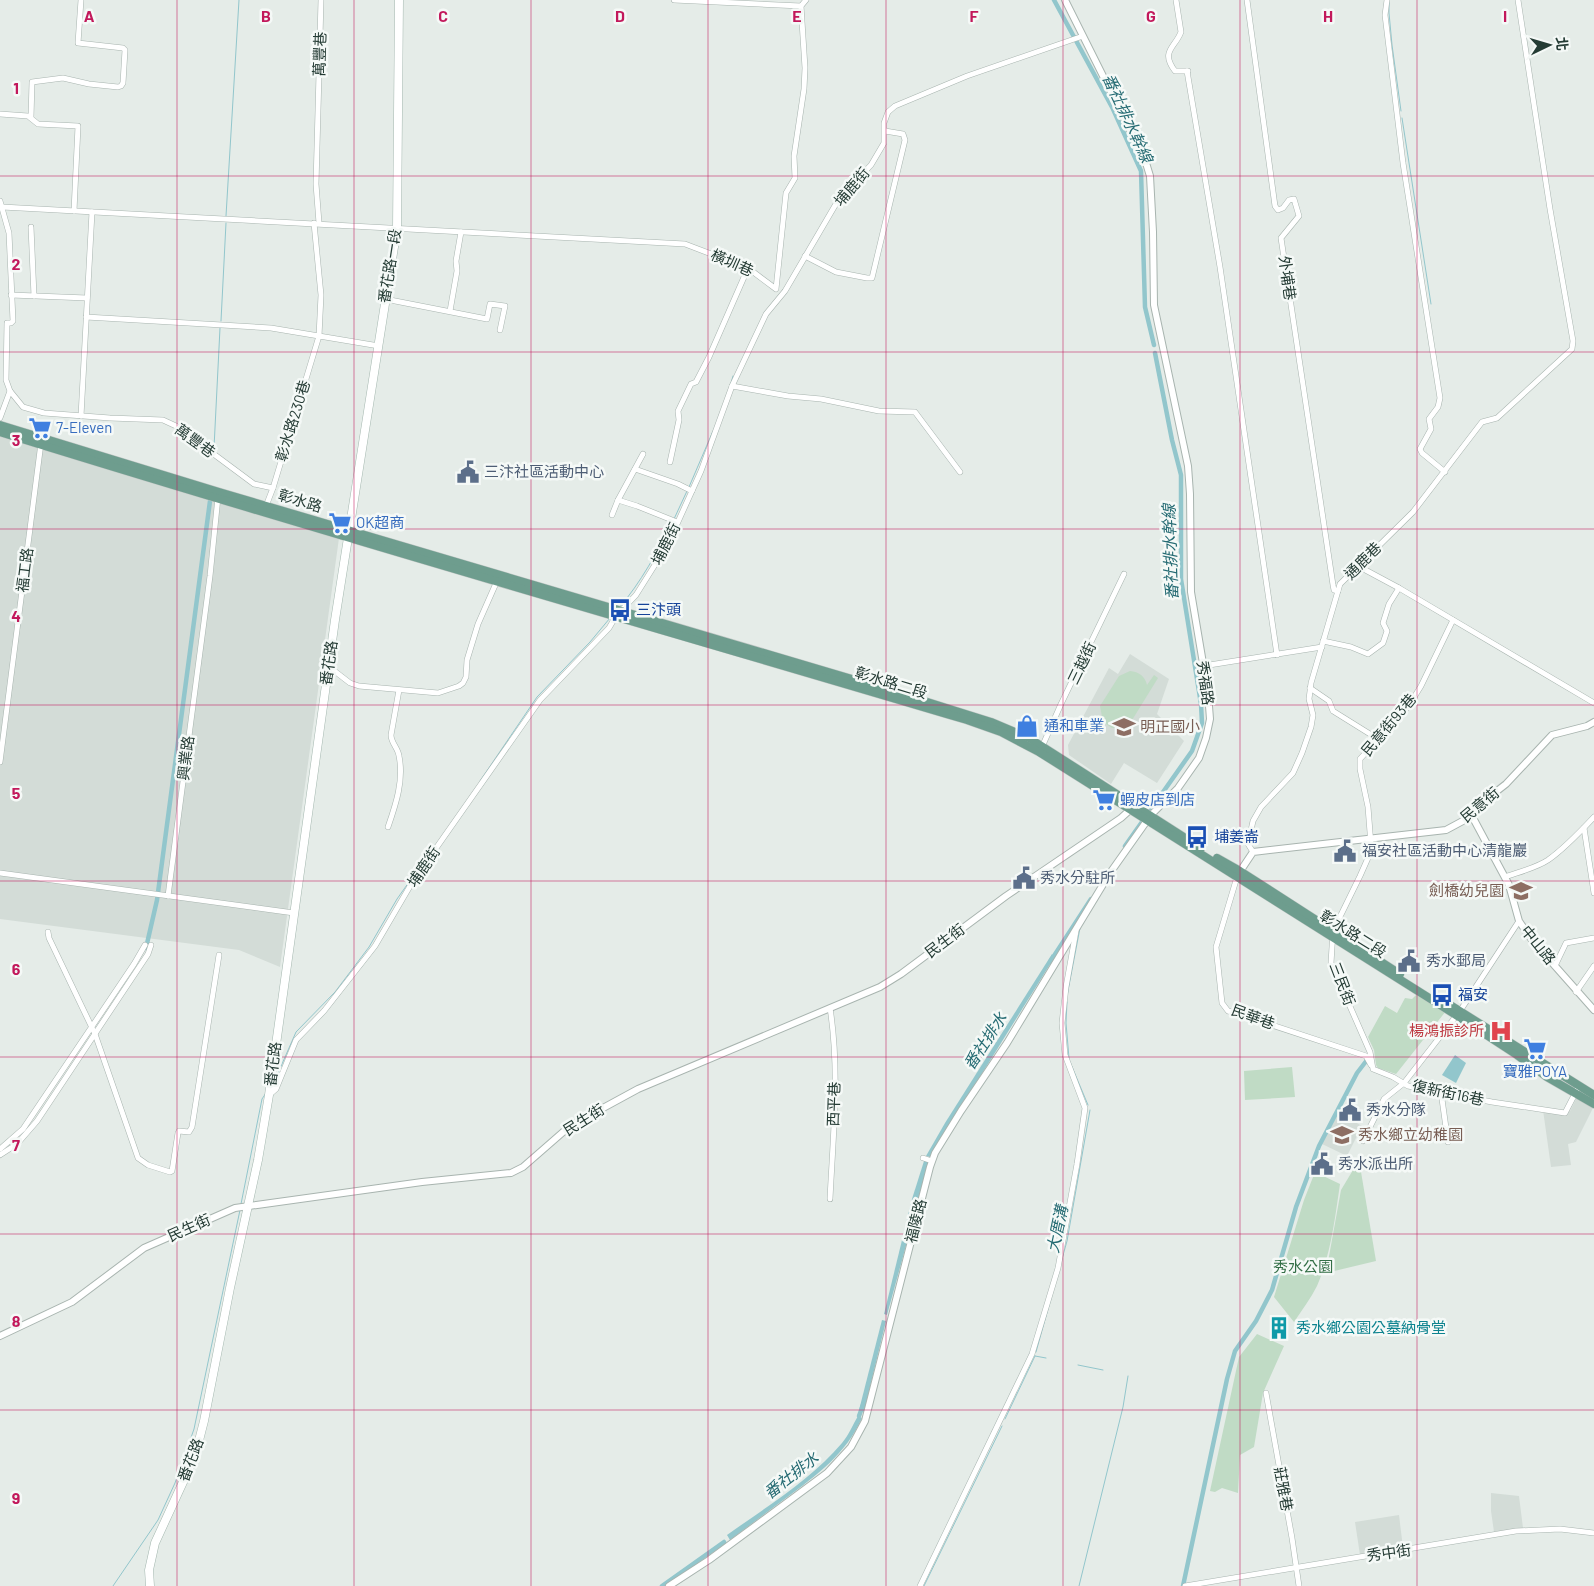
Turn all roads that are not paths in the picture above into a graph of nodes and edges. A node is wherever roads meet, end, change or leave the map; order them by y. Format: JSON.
{"nodes":[{"id":1,"x":81,"y":0,"type":"edge"},
{"id":2,"x":321,"y":0,"type":"edge"},
{"id":3,"x":399,"y":0,"type":"edge"},
{"id":4,"x":674,"y":0,"type":"edge"},
{"id":5,"x":806,"y":0,"type":"edge"},
{"id":6,"x":1064,"y":0,"type":"edge"},
{"id":7,"x":1176,"y":0,"type":"edge"},
{"id":8,"x":1247,"y":0,"type":"edge"},
{"id":9,"x":1387,"y":0,"type":"edge"},
{"id":10,"x":1518,"y":0,"type":"edge"},
{"id":11,"x":801,"y":6,"type":"junction"},
{"id":12,"x":1084,"y":36,"type":"junction"},
{"id":13,"x":0,"y":114,"type":"edge"},
{"id":14,"x":30,"y":117,"type":"junction"},
{"id":15,"x":885,"y":131,"type":"junction"},
{"id":16,"x":1,"y":204,"type":"edge"},
{"id":17,"x":74,"y":211,"type":"junction"},
{"id":18,"x":92,"y":212,"type":"junction"},
{"id":19,"x":317,"y":223,"type":"junction"},
{"id":20,"x":31,"y":227,"type":"dead end"},
{"id":21,"x":397,"y":228,"type":"junction"},
{"id":22,"x":8,"y":230,"type":"junction"},
{"id":23,"x":0,"y":231,"type":"edge"},
{"id":24,"x":461,"y":232,"type":"junction"},
{"id":25,"x":805,"y":256,"type":"junction"},
{"id":26,"x":748,"y":268,"type":"junction"},
{"id":27,"x":11,"y":294,"type":"junction"},
{"id":28,"x":34,"y":296,"type":"junction"},
{"id":29,"x":87,"y":298,"type":"junction"},
{"id":30,"x":385,"y":299,"type":"junction"},
{"id":31,"x":450,"y":311,"type":"junction"},
{"id":32,"x":86,"y":317,"type":"junction"},
{"id":33,"x":0,"y":322,"type":"edge"},
{"id":34,"x":7,"y":322,"type":"junction"},
{"id":35,"x":500,"y":330,"type":"dead end"},
{"id":36,"x":319,"y":336,"type":"junction"},
{"id":37,"x":378,"y":346,"type":"junction"},
{"id":38,"x":732,"y":386,"type":"junction"},
{"id":39,"x":10,"y":391,"type":"junction"},
{"id":40,"x":81,"y":416,"type":"junction"},
{"id":41,"x":0,"y":418,"type":"edge"},
{"id":42,"x":0,"y":425,"type":"edge"},
{"id":43,"x":0,"y":432,"type":"edge"},
{"id":44,"x":41,"y":441,"type":"junction"},
{"id":45,"x":643,"y":454,"type":"dead end"},
{"id":46,"x":670,"y":462,"type":"dead end"},
{"id":47,"x":635,"y":470,"type":"junction"},
{"id":48,"x":960,"y":472,"type":"dead end"},
{"id":49,"x":1445,"y":472,"type":"junction"},
{"id":50,"x":273,"y":488,"type":"junction"},
{"id":51,"x":692,"y":492,"type":"junction"},
{"id":52,"x":218,"y":496,"type":"junction"},
{"id":53,"x":618,"y":500,"type":"junction"},
{"id":54,"x":266,"y":506,"type":"junction"},
{"id":55,"x":612,"y":515,"type":"dead end"},
{"id":56,"x":677,"y":522,"type":"junction"},
{"id":57,"x":348,"y":534,"type":"junction"},
{"id":58,"x":1358,"y":566,"type":"junction"},
{"id":59,"x":1124,"y":574,"type":"dead end"},
{"id":60,"x":497,"y":581,"type":"junction"},
{"id":61,"x":1399,"y":588,"type":"junction"},
{"id":62,"x":1338,"y":591,"type":"junction"},
{"id":63,"x":618,"y":614,"type":"junction"},
{"id":64,"x":1453,"y":620,"type":"junction"},
{"id":65,"x":1322,"y":644,"type":"junction"},
{"id":66,"x":1277,"y":654,"type":"junction"},
{"id":67,"x":328,"y":666,"type":"junction"},
{"id":68,"x":1203,"y":666,"type":"junction"},
{"id":69,"x":1310,"y":688,"type":"junction"},
{"id":70,"x":399,"y":690,"type":"junction"},
{"id":71,"x":1594,"y":703,"type":"edge"},
{"id":72,"x":1594,"y":722,"type":"edge"},
{"id":73,"x":1378,"y":739,"type":"junction"},
{"id":74,"x":1041,"y":749,"type":"junction"},
{"id":75,"x":0,"y":762,"type":"edge"},
{"id":76,"x":1133,"y":808,"type":"junction"},
{"id":77,"x":1472,"y":816,"type":"junction"},
{"id":78,"x":1147,"y":817,"type":"junction"},
{"id":79,"x":1594,"y":817,"type":"edge"},
{"id":80,"x":388,"y":826,"type":"dead end"},
{"id":81,"x":1584,"y":828,"type":"junction"},
{"id":82,"x":1371,"y":838,"type":"junction"},
{"id":83,"x":1253,"y":852,"type":"junction"},
{"id":84,"x":0,"y":873,"type":"edge"},
{"id":85,"x":1239,"y":874,"type":"junction"},
{"id":86,"x":1505,"y":876,"type":"junction"},
{"id":87,"x":1594,"y":893,"type":"edge"},
{"id":88,"x":168,"y":896,"type":"junction"},
{"id":89,"x":294,"y":913,"type":"junction"},
{"id":90,"x":1519,"y":921,"type":"junction"},
{"id":91,"x":1076,"y":928,"type":"junction"},
{"id":92,"x":48,"y":932,"type":"dead end"},
{"id":93,"x":1332,"y":934,"type":"junction"},
{"id":94,"x":1594,"y":938,"type":"edge"},
{"id":95,"x":145,"y":944,"type":"dead end"},
{"id":96,"x":151,"y":945,"type":"dead end"},
{"id":97,"x":219,"y":955,"type":"dead end"},
{"id":98,"x":1555,"y":966,"type":"junction"},
{"id":99,"x":1594,"y":966,"type":"edge"},
{"id":100,"x":1576,"y":992,"type":"junction"},
{"id":101,"x":830,"y":1008,"type":"junction"},
{"id":102,"x":1594,"y":1010,"type":"edge"},
{"id":103,"x":1458,"y":1012,"type":"junction"},
{"id":104,"x":93,"y":1030,"type":"junction"},
{"id":105,"x":1373,"y":1069,"type":"junction"},
{"id":106,"x":1404,"y":1083,"type":"junction"},
{"id":107,"x":1578,"y":1090,"type":"junction"},
{"id":108,"x":1441,"y":1092,"type":"junction"},
{"id":109,"x":269,"y":1096,"type":"junction"},
{"id":110,"x":1594,"y":1096,"type":"edge"},
{"id":111,"x":1594,"y":1104,"type":"edge"},
{"id":112,"x":1363,"y":1142,"type":"dead end"},
{"id":113,"x":1448,"y":1142,"type":"dead end"},
{"id":114,"x":0,"y":1149,"type":"edge"},
{"id":115,"x":0,"y":1156,"type":"edge"},
{"id":116,"x":923,"y":1158,"type":"dead end"},
{"id":117,"x":932,"y":1161,"type":"junction"},
{"id":118,"x":830,"y":1199,"type":"dead end"},
{"id":119,"x":247,"y":1206,"type":"junction"},
{"id":120,"x":0,"y":1336,"type":"edge"},
{"id":121,"x":1266,"y":1393,"type":"dead end"},
{"id":122,"x":1594,"y":1533,"type":"edge"},
{"id":123,"x":1296,"y":1567,"type":"junction"},
{"id":124,"x":150,"y":1586,"type":"edge"},
{"id":125,"x":669,"y":1586,"type":"edge"},
{"id":126,"x":920,"y":1586,"type":"edge"},
{"id":127,"x":1185,"y":1586,"type":"edge"},
{"id":128,"x":1299,"y":1586,"type":"edge"}],
"edges":[{"from":1,"to":14,"type":"street"},
{"from":2,"to":19,"type":"street","name":"萬豐巷"},
{"from":3,"to":21,"type":"main road","name":"番花路一段"},
{"from":4,"to":11,"type":"street"},
{"from":5,"to":11,"type":"street"},
{"from":6,"to":12,"type":"street"},
{"from":7,"to":66,"type":"street"},
{"from":8,"to":62,"type":"street","name":"外埔巷"},
{"from":9,"to":49,"type":"street"},
{"from":10,"to":49,"type":"street","name":"通鹿巷"},
{"from":11,"to":26,"type":"street","name":"橫圳巷"},
{"from":12,"to":15,"type":"street","name":"埔鹿街"},
{"from":12,"to":68,"type":"street","name":"秀福路"},
{"from":13,"to":14,"type":"street"},
{"from":14,"to":17,"type":"street"},
{"from":15,"to":25,"type":"street","name":"埔鹿街"},
{"from":15,"to":25,"type":"street"},
{"from":16,"to":17,"type":"street"},
{"from":16,"to":22,"type":"street"},
{"from":17,"to":18,"type":"street"},
{"from":18,"to":19,"type":"street"},
{"from":18,"to":29,"type":"street"},
{"from":19,"to":21,"type":"street","name":"橫圳巷"},
{"from":19,"to":36,"type":"street","name":"萬豐巷"},
{"from":20,"to":28,"type":"street"},
{"from":21,"to":24,"type":"street","name":"橫圳巷"},
{"from":21,"to":30,"type":"main road","name":"番花路一段"},
{"from":22,"to":23,"type":"street"},
{"from":22,"to":27,"type":"street"},
{"from":24,"to":26,"type":"street","name":"橫圳巷"},
{"from":24,"to":31,"type":"street"},
{"from":25,"to":38,"type":"street","name":"埔鹿街"},
{"from":26,"to":46,"type":"street"},
{"from":27,"to":28,"type":"street"},
{"from":27,"to":34,"type":"street"},
{"from":28,"to":29,"type":"street"},
{"from":29,"to":32,"type":"street"},
{"from":30,"to":31,"type":"street"},
{"from":30,"to":37,"type":"main road","name":"番花路一段"},
{"from":31,"to":35,"type":"street"},
{"from":32,"to":36,"type":"street"},
{"from":32,"to":40,"type":"street"},
{"from":33,"to":34,"type":"street"},
{"from":34,"to":39,"type":"street"},
{"from":36,"to":37,"type":"street"},
{"from":36,"to":50,"type":"street","name":"彰水路230巷"},
{"from":37,"to":57,"type":"main road","name":"番花路一段"},
{"from":38,"to":48,"type":"street"},
{"from":38,"to":51,"type":"street","name":"埔鹿街"},
{"from":39,"to":40,"type":"street","name":"萬豐巷"},
{"from":39,"to":41,"type":"street"},
{"from":40,"to":50,"type":"street","name":"萬豐巷"},
{"from":42,"to":44,"type":"main road","name":"彰水路"},
{"from":43,"to":44,"type":"main road","name":"彰水路"},
{"from":44,"to":52,"type":"main road","name":"彰水路"},
{"from":44,"to":75,"type":"street","name":"福工路"},
{"from":45,"to":47,"type":"street"},
{"from":47,"to":51,"type":"street"},
{"from":47,"to":53,"type":"street"},
{"from":49,"to":58,"type":"street","name":"通鹿巷"},
{"from":50,"to":54,"type":"street","name":"彰水路230巷"},
{"from":51,"to":56,"type":"street","name":"埔鹿街"},
{"from":52,"to":54,"type":"main road","name":"彰水路"},
{"from":52,"to":57,"type":"main road","name":"彰水路"},
{"from":52,"to":88,"type":"street","name":"興業路"},
{"from":53,"to":55,"type":"street"},
{"from":53,"to":56,"type":"street"},
{"from":54,"to":57,"type":"main road","name":"彰水路"},
{"from":56,"to":63,"type":"street","name":"埔鹿街"},
{"from":57,"to":60,"type":"main road","name":"彰水路"},
{"from":57,"to":63,"type":"main road","name":"彰水路"},
{"from":57,"to":67,"type":"main road","name":"番花路"},
{"from":58,"to":61,"type":"street"},
{"from":58,"to":62,"type":"street","name":"通鹿巷"},
{"from":59,"to":74,"type":"street","name":"三越街"},
{"from":60,"to":63,"type":"main road","name":"彰水路"},
{"from":60,"to":70,"type":"street"},
{"from":61,"to":64,"type":"street"},
{"from":61,"to":65,"type":"street"},
{"from":62,"to":65,"type":"street","name":"通鹿巷"},
{"from":63,"to":74,"type":"main road","name":"彰水路二段"},
{"from":63,"to":109,"type":"street","name":"埔鹿街"},
{"from":64,"to":71,"type":"street"},
{"from":64,"to":73,"type":"street","name":"民意街93巷"},
{"from":65,"to":66,"type":"street"},
{"from":65,"to":69,"type":"street","name":"通鹿巷"},
{"from":66,"to":68,"type":"street"},
{"from":67,"to":70,"type":"street"},
{"from":67,"to":89,"type":"main road","name":"番花路"},
{"from":68,"to":78,"type":"street","name":"秀福路"},
{"from":69,"to":73,"type":"street"},
{"from":69,"to":83,"type":"street","name":"通鹿巷"},
{"from":70,"to":80,"type":"street"},
{"from":72,"to":77,"type":"street","name":"民意街"},
{"from":73,"to":82,"type":"street","name":"民意街93巷"},
{"from":74,"to":76,"type":"main road","name":"彰水路二段"},
{"from":76,"to":78,"type":"main road","name":"彰水路二段"},
{"from":76,"to":101,"type":"street","name":"民生街"},
{"from":77,"to":82,"type":"street","name":"民意街"},
{"from":77,"to":86,"type":"street","name":"中山路"},
{"from":78,"to":85,"type":"main road","name":"彰水路二段"},
{"from":78,"to":91,"type":"street","name":"福陵路"},
{"from":79,"to":81,"type":"street"},
{"from":81,"to":86,"type":"street"},
{"from":81,"to":87,"type":"street"},
{"from":82,"to":83,"type":"street","name":"民意街"},
{"from":82,"to":93,"type":"street","name":"三民街"},
{"from":83,"to":85,"type":"street"},
{"from":84,"to":88,"type":"street"},
{"from":85,"to":93,"type":"main road","name":"彰水路二段"},
{"from":85,"to":105,"type":"street","name":"民華巷"},
{"from":86,"to":90,"type":"street","name":"中山路"},
{"from":88,"to":89,"type":"street"},
{"from":89,"to":109,"type":"main road","name":"番花路"},
{"from":90,"to":98,"type":"street","name":"中山路"},
{"from":90,"to":103,"type":"street"},
{"from":91,"to":117,"type":"street","name":"福陵路"},
{"from":91,"to":126,"type":"street"},
{"from":92,"to":104,"type":"street"},
{"from":93,"to":103,"type":"main road","name":"彰水路二段"},
{"from":93,"to":105,"type":"street","name":"三民街"},
{"from":94,"to":98,"type":"street"},
{"from":95,"to":104,"type":"street"},
{"from":96,"to":104,"type":"street"},
{"from":97,"to":104,"type":"street"},
{"from":98,"to":100,"type":"street","name":"中山路"},
{"from":99,"to":100,"type":"street"},
{"from":100,"to":102,"type":"street","name":"中山路"},
{"from":101,"to":118,"type":"street","name":"西平巷"},
{"from":101,"to":119,"type":"street","name":"民生街"},
{"from":103,"to":106,"type":"street"},
{"from":103,"to":107,"type":"main road","name":"彰水路二段"},
{"from":104,"to":114,"type":"street"},
{"from":104,"to":115,"type":"street"},
{"from":105,"to":106,"type":"street"},
{"from":106,"to":108,"type":"street","name":"復新街16巷"},
{"from":106,"to":112,"type":"street"},
{"from":107,"to":108,"type":"street","name":"復新街16巷"},
{"from":107,"to":110,"type":"main road","name":"彰水路二段"},
{"from":107,"to":111,"type":"main road","name":"彰水路二段"},
{"from":108,"to":113,"type":"street"},
{"from":109,"to":119,"type":"main road","name":"番花路"},
{"from":116,"to":117,"type":"street"},
{"from":117,"to":125,"type":"street","name":"福陵路"},
{"from":119,"to":120,"type":"street","name":"民生街"},
{"from":119,"to":124,"type":"main road","name":"番花路"},
{"from":121,"to":123,"type":"street","name":"莊雅巷"},
{"from":122,"to":123,"type":"street","name":"秀中街"},
{"from":123,"to":127,"type":"street","name":"秀中街"},
{"from":123,"to":128,"type":"street","name":"莊雅巷"}]}
